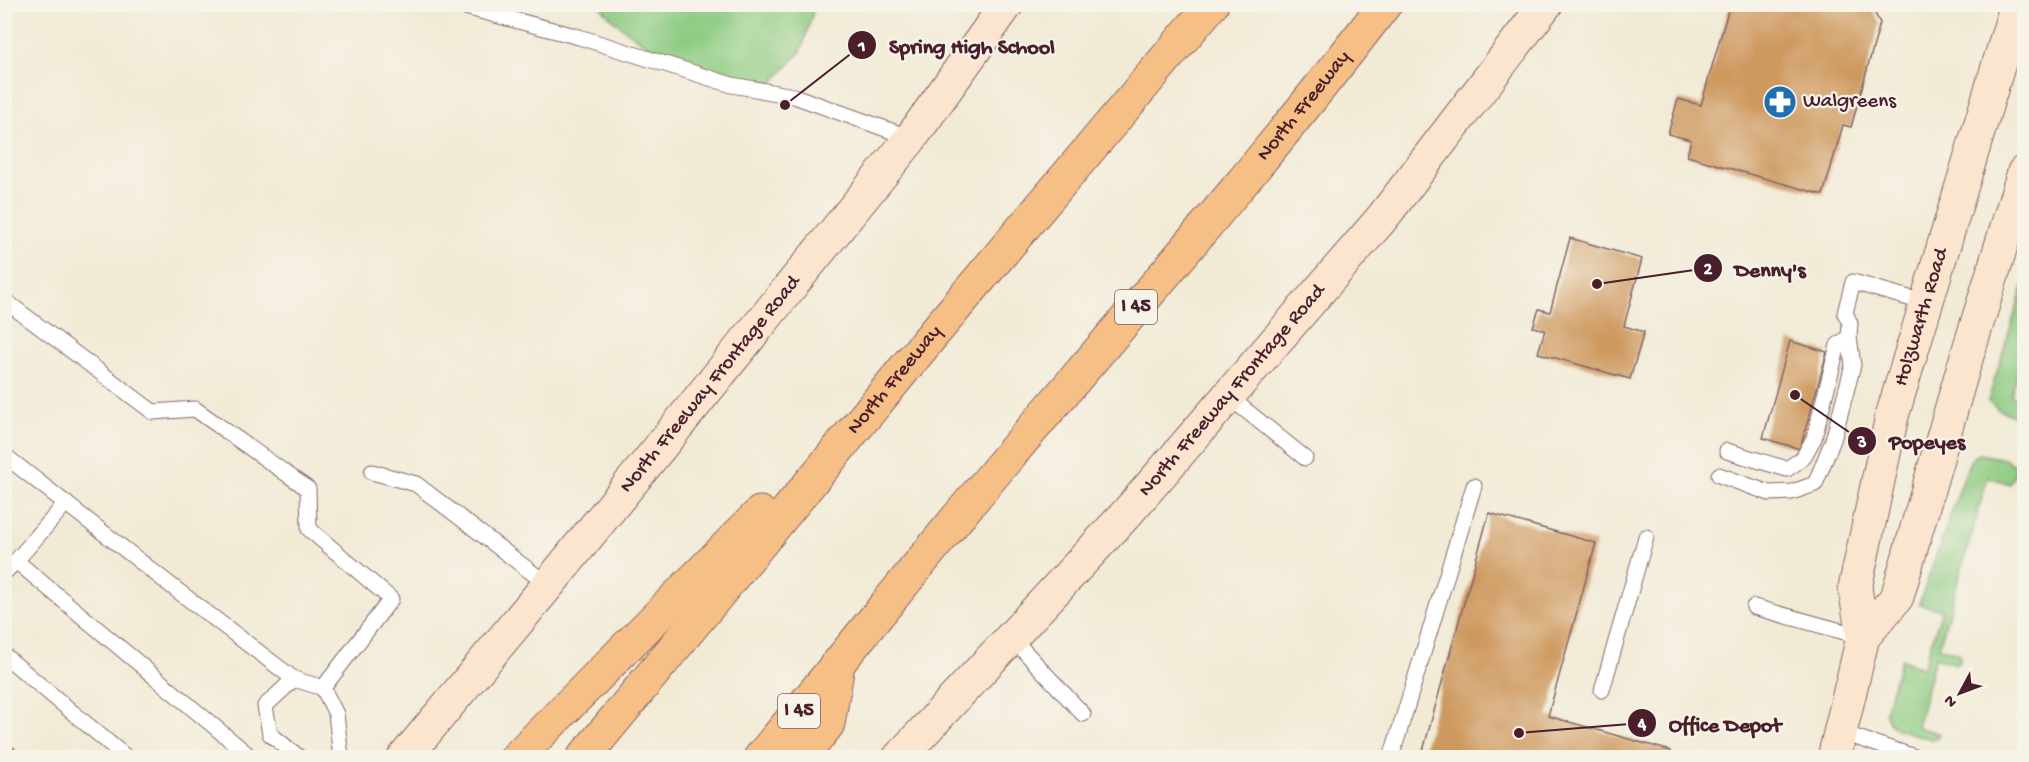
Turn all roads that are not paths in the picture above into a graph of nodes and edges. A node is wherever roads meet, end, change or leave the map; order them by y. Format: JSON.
{"nodes":[{"id":1,"x":454,"y":4,"type":"edge"},
{"id":2,"x":1007,"y":4,"type":"edge"},
{"id":3,"x":1212,"y":4,"type":"edge"},
{"id":4,"x":1385,"y":4,"type":"edge"},
{"id":5,"x":1546,"y":4,"type":"edge"},
{"id":6,"x":2017,"y":4,"type":"edge"},
{"id":7,"x":911,"y":138,"type":"junction"},
{"id":8,"x":2025,"y":172,"type":"edge"},
{"id":9,"x":4,"y":300,"type":"edge"},
{"id":10,"x":1926,"y":303,"type":"junction"},
{"id":11,"x":934,"y":333,"type":"junction"},
{"id":12,"x":1849,"y":337,"type":"junction"},
{"id":13,"x":1228,"y":396,"type":"junction"},
{"id":14,"x":1727,"y":451,"type":"dead end"},
{"id":15,"x":4,"y":455,"type":"edge"},
{"id":16,"x":1305,"y":458,"type":"dead end"},
{"id":17,"x":372,"y":472,"type":"dead end"},
{"id":18,"x":1719,"y":474,"type":"dead end"},
{"id":19,"x":1474,"y":486,"type":"dead end"},
{"id":20,"x":66,"y":503,"type":"junction"},
{"id":21,"x":1646,"y":537,"type":"dead end"},
{"id":22,"x":16,"y":561,"type":"junction"},
{"id":23,"x":4,"y":573,"type":"edge"},
{"id":24,"x":548,"y":585,"type":"junction"},
{"id":25,"x":1754,"y":607,"type":"dead end"},
{"id":26,"x":1011,"y":637,"type":"junction"},
{"id":27,"x":1863,"y":637,"type":"junction"},
{"id":28,"x":4,"y":655,"type":"edge"},
{"id":29,"x":838,"y":665,"type":"junction"},
{"id":30,"x":294,"y":679,"type":"junction"},
{"id":31,"x":323,"y":688,"type":"junction"},
{"id":32,"x":1602,"y":690,"type":"dead end"},
{"id":33,"x":1083,"y":714,"type":"dead end"},
{"id":34,"x":1837,"y":745,"type":"edge"},
{"id":35,"x":295,"y":756,"type":"edge"},
{"id":36,"x":126,"y":758,"type":"edge"},
{"id":37,"x":252,"y":758,"type":"edge"},
{"id":38,"x":341,"y":758,"type":"edge"},
{"id":39,"x":405,"y":758,"type":"edge"},
{"id":40,"x":516,"y":758,"type":"edge"},
{"id":41,"x":582,"y":758,"type":"edge"},
{"id":42,"x":760,"y":758,"type":"edge"},
{"id":43,"x":801,"y":758,"type":"edge"},
{"id":44,"x":898,"y":758,"type":"edge"},
{"id":45,"x":1391,"y":758,"type":"edge"},
{"id":46,"x":1918,"y":758,"type":"edge"}],
"edges":[{"from":1,"to":7,"type":"lane"},
{"from":2,"to":7,"type":"main road","name":"North Freeway Frontage Road"},
{"from":3,"to":11,"type":"highway","name":"North Freeway"},
{"from":4,"to":29,"type":"highway","name":"North Freeway","number":"I 45"},
{"from":5,"to":13,"type":"main road","name":"North Freeway Frontage Road"},
{"from":6,"to":10,"type":"main road","name":"Holzwarth Road"},
{"from":7,"to":24,"type":"main road","name":"North Freeway Frontage Road"},
{"from":8,"to":27,"type":"main road","name":"Holzwarth Road"},
{"from":9,"to":31,"type":"lane"},
{"from":10,"to":12,"type":"lane"},
{"from":10,"to":27,"type":"main road","name":"Holzwarth Road"},
{"from":11,"to":40,"type":"highway"},
{"from":11,"to":41,"type":"highway","name":"North Freeway"},
{"from":12,"to":14,"type":"lane"},
{"from":12,"to":18,"type":"lane"},
{"from":13,"to":16,"type":"lane"},
{"from":13,"to":26,"type":"main road","name":"North Freeway Frontage Road"},
{"from":15,"to":20,"type":"lane"},
{"from":17,"to":24,"type":"lane"},
{"from":19,"to":45,"type":"lane"},
{"from":20,"to":22,"type":"lane"},
{"from":20,"to":30,"type":"lane"},
{"from":21,"to":32,"type":"lane"},
{"from":22,"to":23,"type":"lane"},
{"from":22,"to":37,"type":"lane"},
{"from":24,"to":39,"type":"main road","name":"North Freeway Frontage Road"},
{"from":25,"to":27,"type":"lane"},
{"from":26,"to":33,"type":"lane"},
{"from":26,"to":44,"type":"main road","name":"North Freeway Frontage Road"},
{"from":27,"to":34,"type":"main road","name":"Holzwarth Road"},
{"from":28,"to":36,"type":"lane"},
{"from":29,"to":42,"type":"highway","name":"North Freeway","number":"I 45"},
{"from":29,"to":43,"type":"highway"},
{"from":30,"to":31,"type":"lane"},
{"from":30,"to":35,"type":"lane"},
{"from":31,"to":38,"type":"lane"},
{"from":34,"to":46,"type":"lane"}]}
